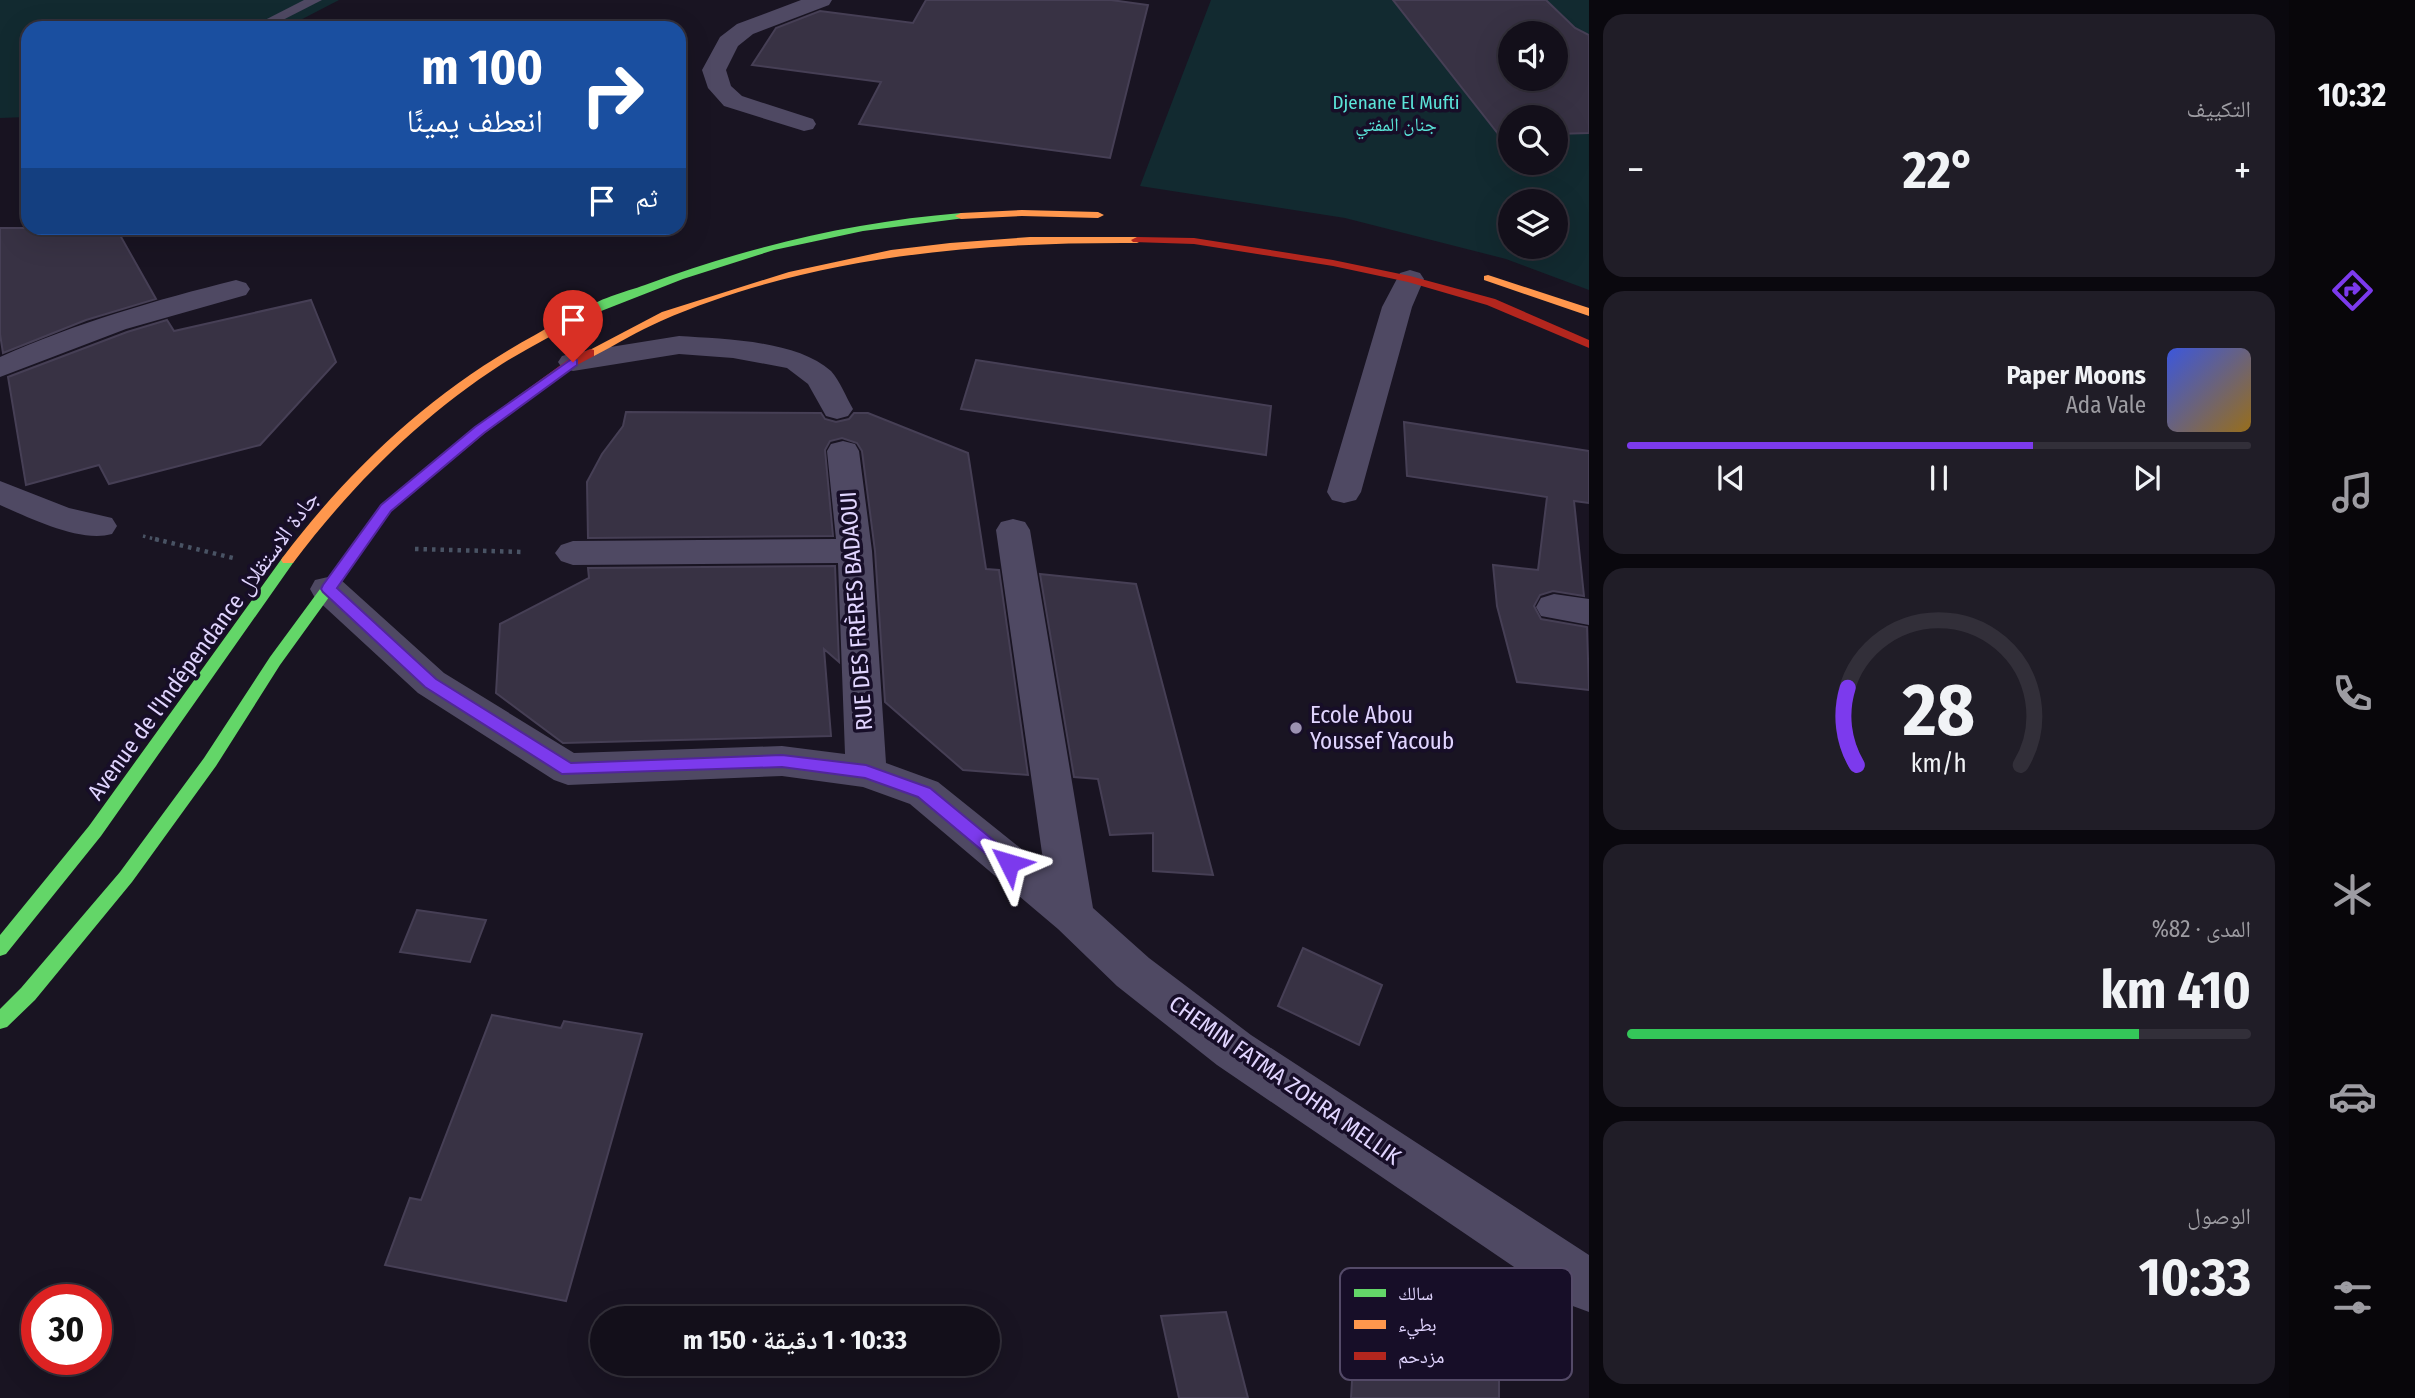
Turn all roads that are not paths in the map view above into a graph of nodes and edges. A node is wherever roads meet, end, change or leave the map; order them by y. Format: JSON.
{"nodes":[{"id":1,"x":315,"y":0,"type":"edge"},
{"id":2,"x":821,"y":0,"type":"edge"},
{"id":3,"x":269,"y":21,"type":"edge"},
{"id":4,"x":804,"y":124,"type":"dead end"},
{"id":5,"x":1114,"y":215,"type":"dead end"},
{"id":6,"x":1469,"y":272,"type":"dead end"},
{"id":7,"x":1410,"y":279,"type":"junction"},
{"id":8,"x":236,"y":289,"type":"dead end"},
{"id":9,"x":1589,"y":312,"type":"edge"},
{"id":10,"x":1589,"y":344,"type":"edge"},
{"id":11,"x":573,"y":362,"type":"junction"},
{"id":12,"x":0,"y":368,"type":"edge"},
{"id":13,"x":837,"y":409,"type":"dead end"},
{"id":14,"x":843,"y":451,"type":"dead end"},
{"id":15,"x":0,"y":492,"type":"edge"},
{"id":16,"x":1344,"y":492,"type":"dead end"},
{"id":17,"x":100,"y":526,"type":"road end"},
{"id":18,"x":1013,"y":530,"type":"dead end"},
{"id":19,"x":855,"y":551,"type":"junction"},
{"id":20,"x":573,"y":553,"type":"road end"},
{"id":21,"x":328,"y":589,"type":"junction"},
{"id":22,"x":866,"y":772,"type":"junction"},
{"id":23,"x":1073,"y":916,"type":"junction"},
{"id":24,"x":0,"y":948,"type":"edge"},
{"id":25,"x":0,"y":1021,"type":"edge"},
{"id":26,"x":1562,"y":1268,"type":"edge"},
{"id":27,"x":1572,"y":1275,"type":"edge"},
{"id":28,"x":1589,"y":1286,"type":"edge"}],
"edges":[{"from":1,"to":3,"type":"lane"},
{"from":2,"to":4,"type":"street"},
{"from":5,"to":24,"type":"highway","name":"Avenue de l'Indépendance جادة الاستقلال"},
{"from":6,"to":9,"type":"highway"},
{"from":7,"to":10,"type":"highway"},
{"from":7,"to":11,"type":"highway"},
{"from":7,"to":16,"type":"street"},
{"from":8,"to":12,"type":"street"},
{"from":11,"to":13,"type":"street"},
{"from":11,"to":21,"type":"highway"},
{"from":14,"to":19,"type":"street","name":"RUE DES FRÈRES BADAOUI"},
{"from":15,"to":17,"type":"street"},
{"from":18,"to":23,"type":"street"},
{"from":19,"to":20,"type":"street"},
{"from":19,"to":22,"type":"street","name":"RUE DES FRÈRES BADAOUI"},
{"from":21,"to":22,"type":"street","name":"CHEMIN FATMA ZOHRA MELLIK"},
{"from":21,"to":25,"type":"highway"},
{"from":22,"to":23,"type":"street","name":"CHEMIN FATMA ZOHRA MELLIK"},
{"from":23,"to":26,"type":"street","name":"CHEMIN FATMA ZOHRA MELLIK"},
{"from":27,"to":28,"type":"street","name":"CHEMIN FATMA ZOHRA MELLIK"}]}
